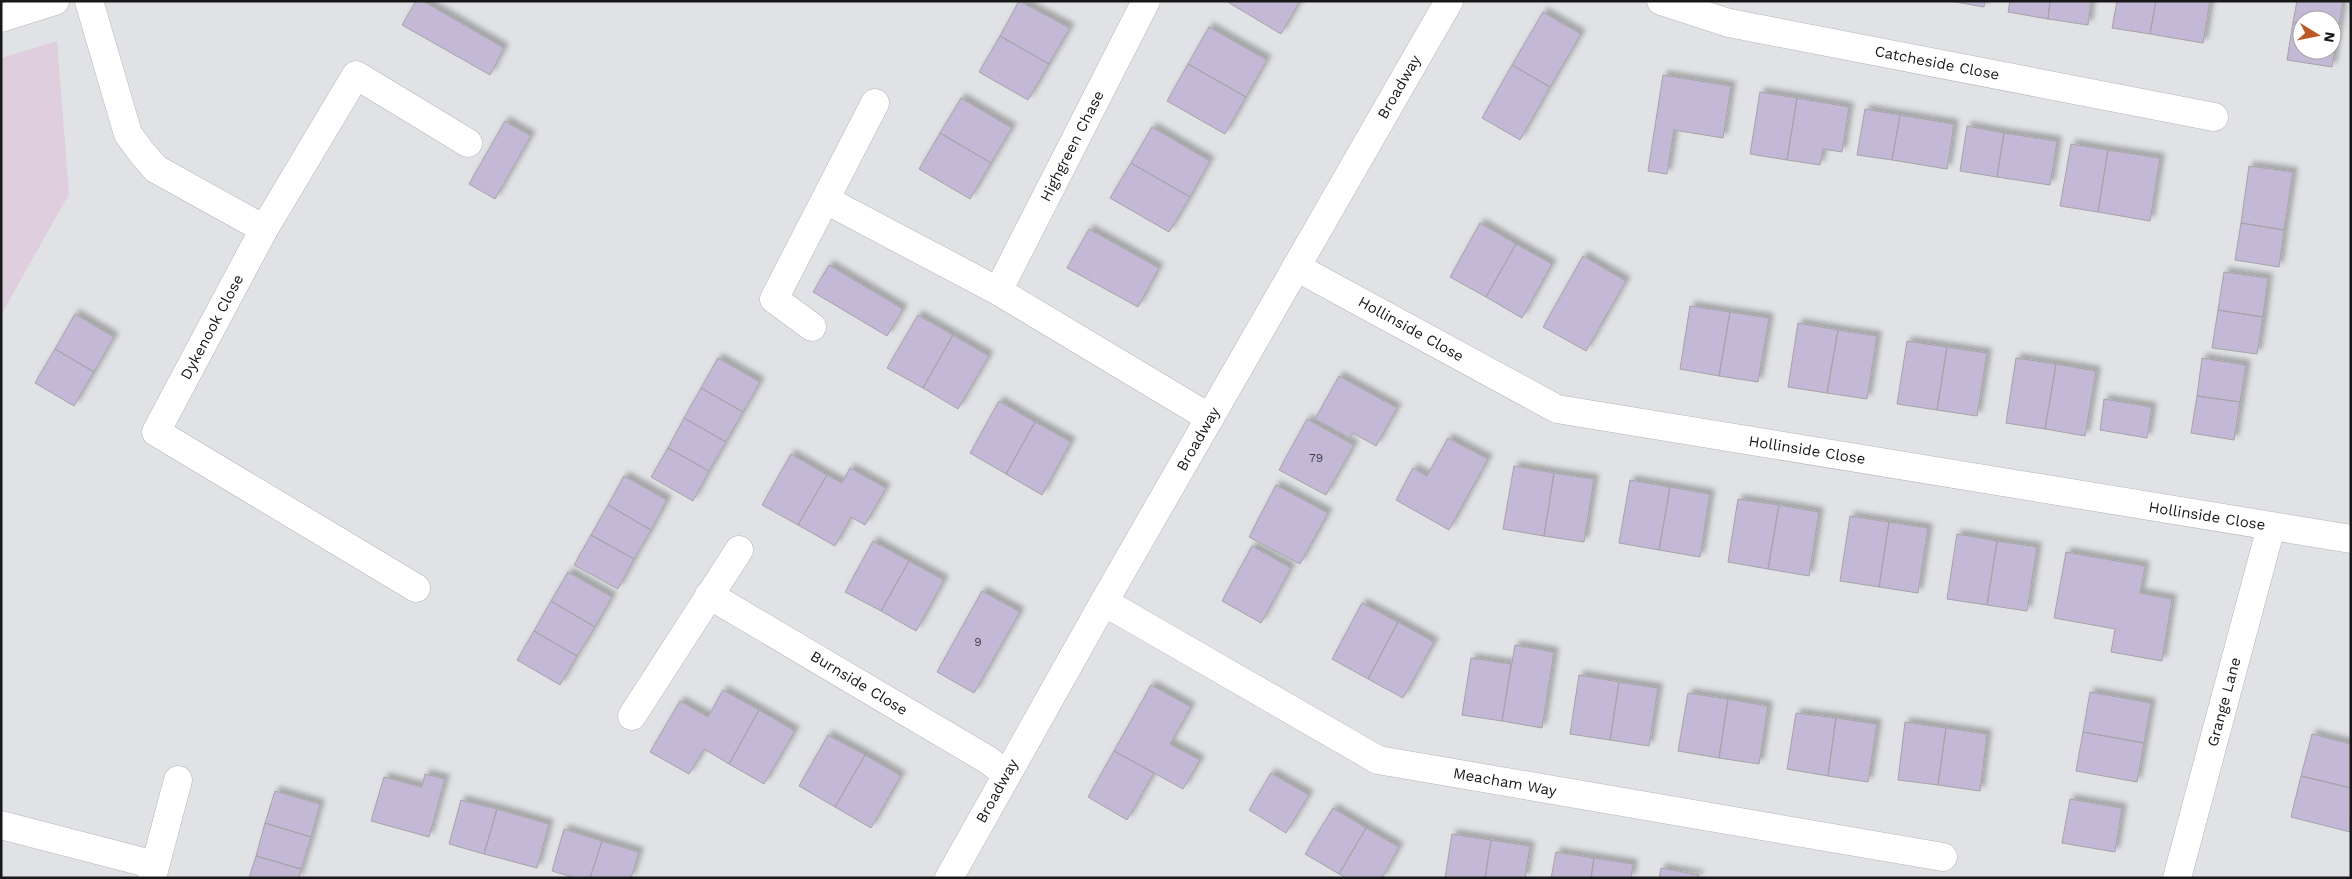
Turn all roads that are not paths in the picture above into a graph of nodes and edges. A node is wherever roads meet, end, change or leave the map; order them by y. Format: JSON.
{"nodes":[{"id":1,"x":55,"y":1,"type":"edge"},
{"id":2,"x":89,"y":1,"type":"edge"},
{"id":3,"x":1146,"y":1,"type":"edge"},
{"id":4,"x":1449,"y":1,"type":"edge"},
{"id":5,"x":1661,"y":1,"type":"edge"},
{"id":6,"x":1,"y":18,"type":"edge"},
{"id":7,"x":875,"y":103,"type":"dead end"},
{"id":8,"x":2214,"y":117,"type":"dead end"},
{"id":9,"x":468,"y":143,"type":"dead end"},
{"id":10,"x":826,"y":200,"type":"junction"},
{"id":11,"x":264,"y":229,"type":"junction"},
{"id":12,"x":1296,"y":267,"type":"junction"},
{"id":13,"x":998,"y":291,"type":"junction"},
{"id":14,"x":812,"y":327,"type":"dead end"},
{"id":15,"x":1210,"y":418,"type":"junction"},
{"id":16,"x":2271,"y":527,"type":"junction"},
{"id":17,"x":2351,"y":539,"type":"edge"},
{"id":18,"x":739,"y":550,"type":"dead end"},
{"id":19,"x":416,"y":588,"type":"dead end"},
{"id":20,"x":709,"y":595,"type":"junction"},
{"id":21,"x":1104,"y":602,"type":"junction"},
{"id":22,"x":632,"y":716,"type":"dead end"},
{"id":23,"x":1006,"y":774,"type":"junction"},
{"id":24,"x":178,"y":780,"type":"dead end"},
{"id":25,"x":1,"y":825,"type":"edge"},
{"id":26,"x":1943,"y":858,"type":"dead end"},
{"id":27,"x":154,"y":871,"type":"edge"},
{"id":28,"x":949,"y":878,"type":"edge"},
{"id":29,"x":2177,"y":878,"type":"edge"}],
"edges":[{"from":1,"to":6,"type":"street"},
{"from":2,"to":11,"type":"street"},
{"from":3,"to":13,"type":"street","name":"Highgreen Chase"},
{"from":4,"to":12,"type":"street","name":"Broadway"},
{"from":5,"to":8,"type":"street","name":"Catcheside Close"},
{"from":7,"to":10,"type":"street"},
{"from":9,"to":11,"type":"street","name":"Dykenook Close"},
{"from":10,"to":13,"type":"street"},
{"from":10,"to":14,"type":"street"},
{"from":11,"to":19,"type":"street","name":"Dykenook Close"},
{"from":12,"to":15,"type":"street","name":"Broadway"},
{"from":12,"to":16,"type":"street","name":"Hollinside Close"},
{"from":13,"to":15,"type":"street"},
{"from":15,"to":21,"type":"street","name":"Broadway"},
{"from":16,"to":17,"type":"street","name":"Hollinside Close"},
{"from":16,"to":29,"type":"street","name":"Grange Lane"},
{"from":18,"to":20,"type":"street"},
{"from":20,"to":22,"type":"street"},
{"from":20,"to":23,"type":"street","name":"Burnside Close"},
{"from":21,"to":23,"type":"street","name":"Broadway"},
{"from":21,"to":26,"type":"street","name":"Meacham Way"},
{"from":23,"to":28,"type":"street","name":"Broadway"},
{"from":24,"to":27,"type":"street"},
{"from":25,"to":27,"type":"street"}]}
